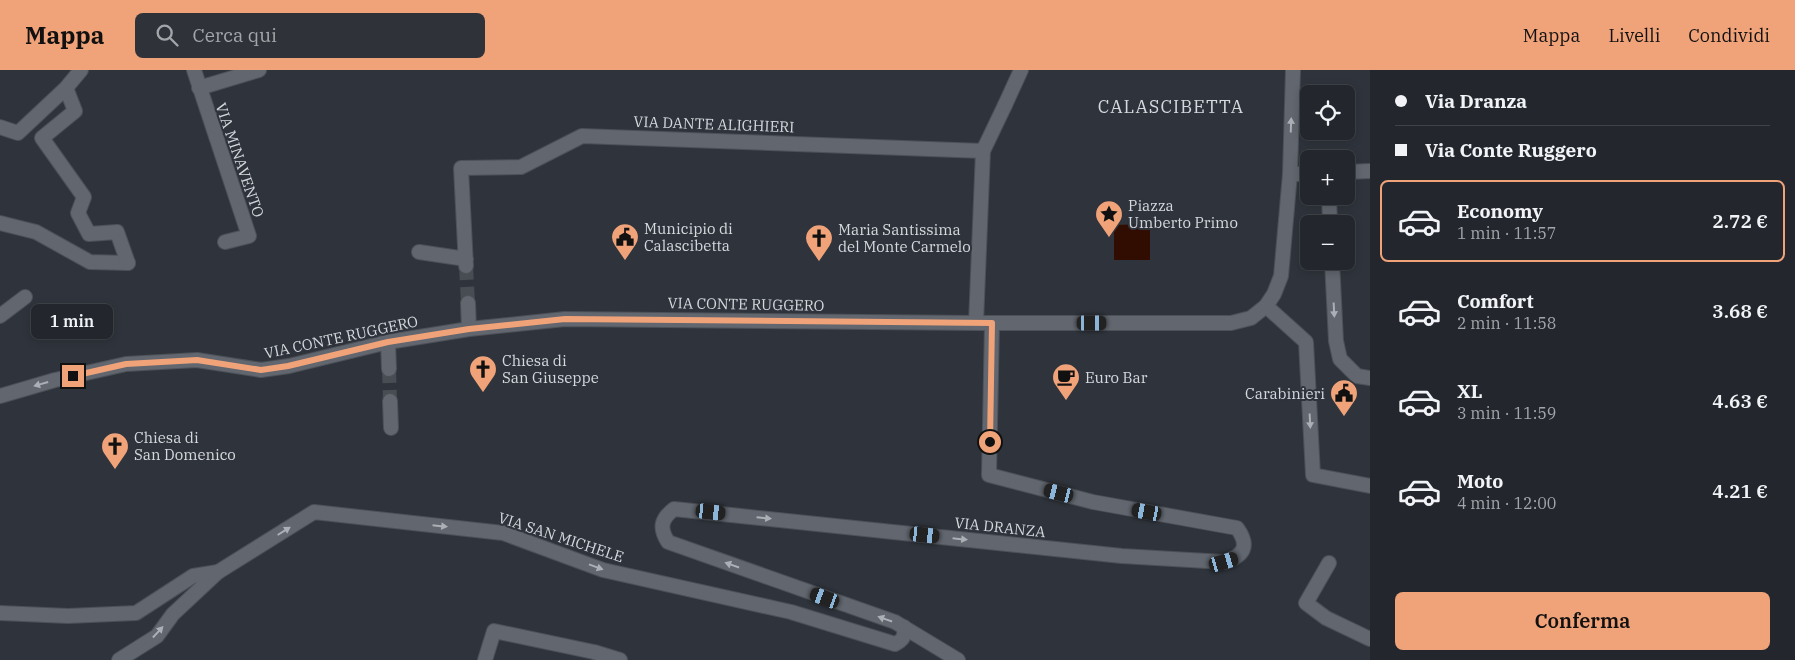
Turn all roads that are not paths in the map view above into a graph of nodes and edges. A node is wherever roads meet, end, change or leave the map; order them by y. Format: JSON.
{"nodes":[{"id":1,"x":81,"y":70,"type":"edge"},
{"id":2,"x":194,"y":70,"type":"edge"},
{"id":3,"x":259,"y":70,"type":"edge"},
{"id":4,"x":1020,"y":70,"type":"edge"},
{"id":5,"x":1293,"y":70,"type":"edge"},
{"id":6,"x":66,"y":88,"type":"junction"},
{"id":7,"x":199,"y":88,"type":"junction"},
{"id":8,"x":0,"y":127,"type":"edge"},
{"id":9,"x":978,"y":151,"type":"junction"},
{"id":10,"x":1370,"y":171,"type":"edge"},
{"id":11,"x":1355,"y":172,"type":"edge"},
{"id":12,"x":1290,"y":174,"type":"junction"},
{"id":13,"x":1300,"y":174,"type":"edge"},
{"id":14,"x":0,"y":223,"type":"edge"},
{"id":15,"x":225,"y":242,"type":"dead end"},
{"id":16,"x":419,"y":252,"type":"dead end"},
{"id":17,"x":1332,"y":270,"type":"edge"},
{"id":18,"x":25,"y":297,"type":"dead end"},
{"id":19,"x":468,"y":303,"type":"tunnel mouth"},
{"id":20,"x":1266,"y":306,"type":"junction"},
{"id":21,"x":0,"y":316,"type":"edge"},
{"id":22,"x":976,"y":323,"type":"junction"},
{"id":23,"x":992,"y":323,"type":"junction"},
{"id":24,"x":469,"y":329,"type":"junction"},
{"id":25,"x":388,"y":342,"type":"junction"},
{"id":26,"x":389,"y":369,"type":"tunnel mouth"},
{"id":27,"x":1370,"y":378,"type":"edge"},
{"id":28,"x":0,"y":396,"type":"edge"},
{"id":29,"x":390,"y":401,"type":"tunnel mouth"},
{"id":30,"x":391,"y":428,"type":"dead end"},
{"id":31,"x":1370,"y":486,"type":"edge"},
{"id":32,"x":1329,"y":564,"type":"dead end"},
{"id":33,"x":218,"y":572,"type":"junction"},
{"id":34,"x":0,"y":613,"type":"edge"},
{"id":35,"x":904,"y":627,"type":"junction"},
{"id":36,"x":1370,"y":639,"type":"edge"},
{"id":37,"x":119,"y":660,"type":"edge"},
{"id":38,"x":485,"y":660,"type":"edge"},
{"id":39,"x":620,"y":660,"type":"edge"},
{"id":40,"x":958,"y":660,"type":"edge"}],
"edges":[{"from":1,"to":6,"type":"street"},
{"from":2,"to":7,"type":"street","name":"VIA MINAVENTO"},
{"from":3,"to":7,"type":"street"},
{"from":4,"to":9,"type":"street"},
{"from":12,"to":5,"type":"street","one_way":true},
{"from":6,"to":8,"type":"street"},
{"from":6,"to":14,"type":"street"},
{"from":7,"to":15,"type":"street","name":"VIA MINAVENTO"},
{"from":9,"to":16,"type":"street","name":"VIA DANTE ALIGHIERI"},
{"from":9,"to":22,"type":"street"},
{"from":10,"to":11,"type":"street"},
{"from":12,"to":13,"type":"street"},
{"from":12,"to":20,"type":"street"},
{"from":17,"to":27,"type":"street","one_way":true},
{"from":18,"to":21,"type":"street"},
{"from":19,"to":24,"type":"street"},
{"from":20,"to":23,"type":"street","name":"VIA CONTE RUGGERO"},
{"from":20,"to":31,"type":"street","one_way":true},
{"from":22,"to":23,"type":"street","name":"VIA CONTE RUGGERO"},
{"from":22,"to":24,"type":"street","name":"VIA CONTE RUGGERO"},
{"from":35,"to":23,"type":"street","name":"VIA DRANZA","one_way":true},
{"from":24,"to":25,"type":"street","name":"VIA CONTE RUGGERO"},
{"from":25,"to":26,"type":"street"},
{"from":25,"to":28,"type":"street","name":"VIA CONTE RUGGERO","one_way":true},
{"from":29,"to":30,"type":"street"},
{"from":32,"to":36,"type":"street"},
{"from":33,"to":34,"type":"street"},
{"from":33,"to":35,"type":"street","name":"VIA SAN MICHELE","one_way":true},
{"from":37,"to":33,"type":"street","name":"VIA SAN MICHELE","one_way":true},
{"from":35,"to":40,"type":"street","name":"VIA DRANZA"},
{"from":38,"to":39,"type":"street"}]}
